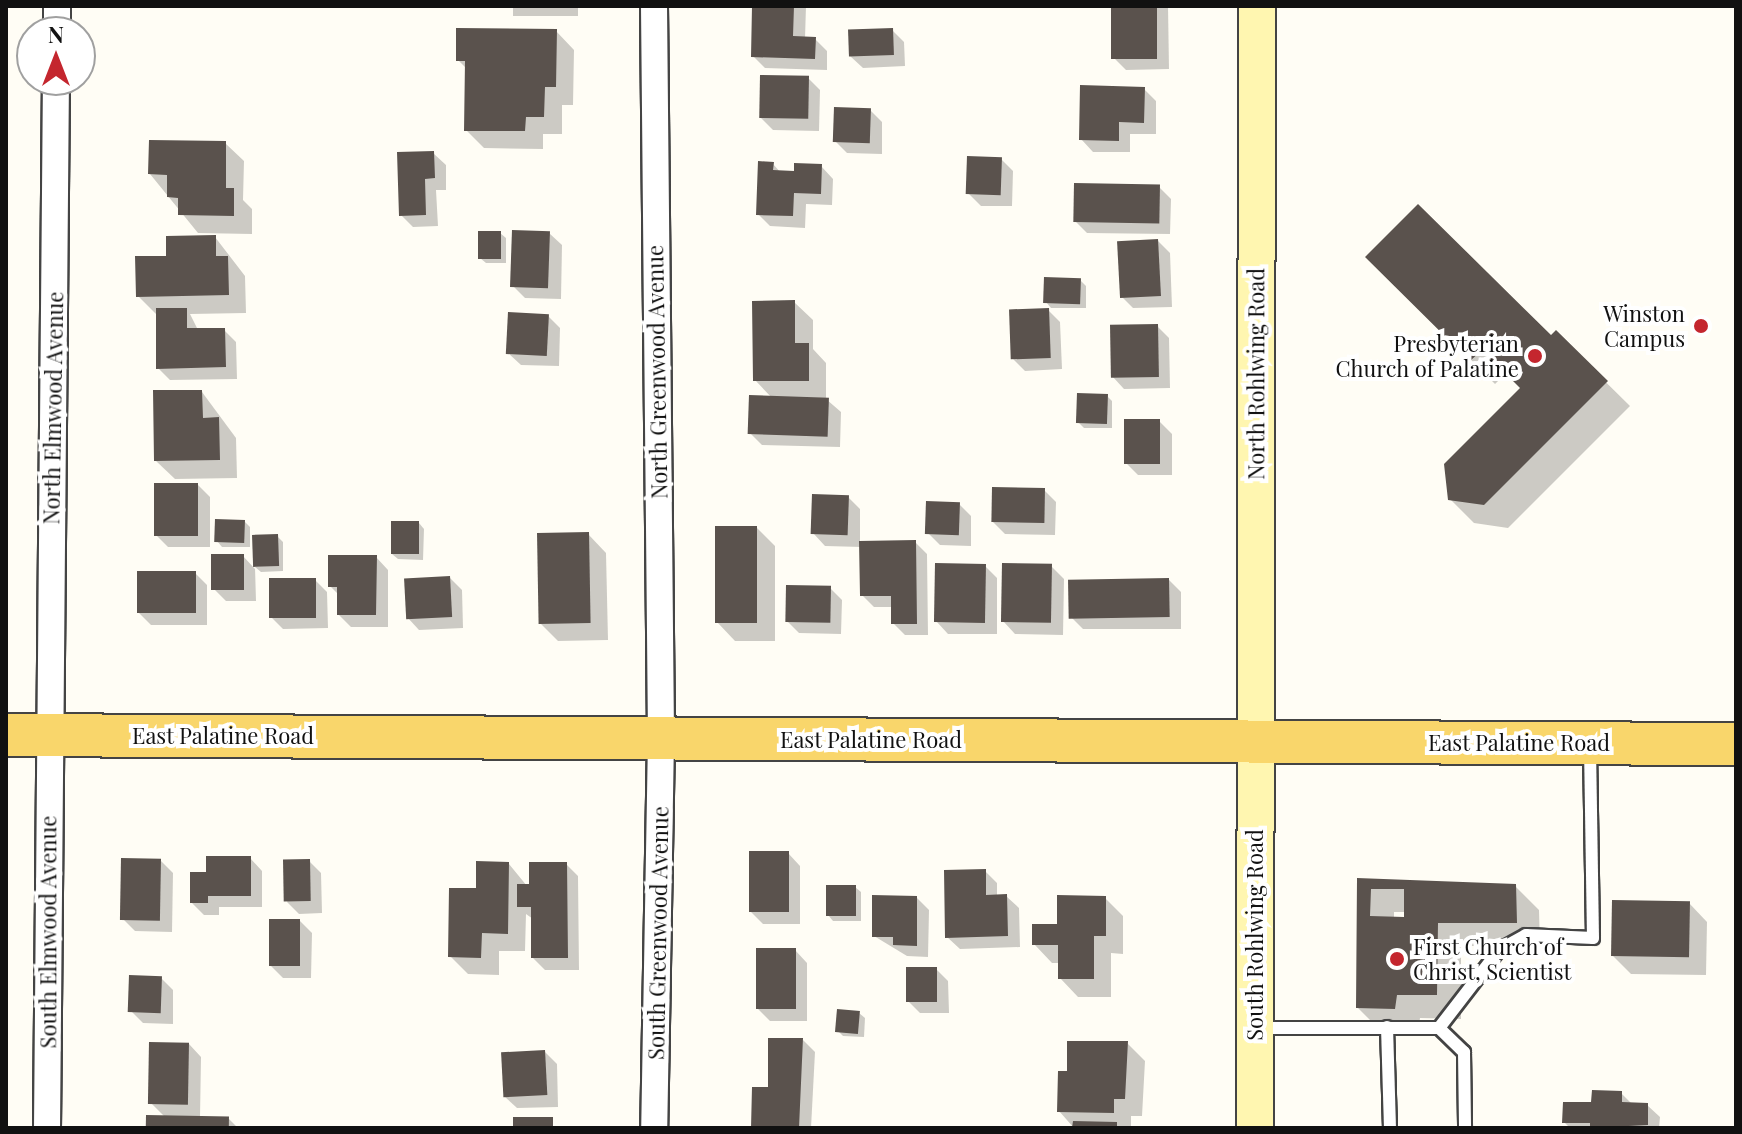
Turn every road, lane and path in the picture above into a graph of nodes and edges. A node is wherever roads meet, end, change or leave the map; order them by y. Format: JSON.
{"nodes":[{"id":1,"x":654,"y":6,"type":"edge"},
{"id":2,"x":1257,"y":6,"type":"edge"},
{"id":3,"x":56,"y":96,"type":"edge"},
{"id":4,"x":6,"y":735,"type":"edge"},
{"id":5,"x":50,"y":736,"type":"junction"},
{"id":6,"x":661,"y":739,"type":"junction"},
{"id":7,"x":1256,"y":742,"type":"junction"},
{"id":8,"x":1590,"y":744,"type":"junction"},
{"id":9,"x":1736,"y":744,"type":"edge"},
{"id":10,"x":1387,"y":1027,"type":"junction"},
{"id":11,"x":1255,"y":1028,"type":"junction"},
{"id":12,"x":1439,"y":1028,"type":"junction"},
{"id":13,"x":47,"y":1128,"type":"edge"},
{"id":14,"x":654,"y":1128,"type":"edge"},
{"id":15,"x":1255,"y":1128,"type":"edge"},
{"id":16,"x":1390,"y":1128,"type":"edge"},
{"id":17,"x":1465,"y":1128,"type":"edge"}],
"edges":[{"from":1,"to":6,"type":"street","name":"North Greenwood Avenue"},
{"from":2,"to":7,"type":"street","name":"North Rohlwing Road"},
{"from":3,"to":5,"type":"street","name":"North Elmwood Avenue"},
{"from":4,"to":5,"type":"main road","name":"East Palatine Road"},
{"from":5,"to":6,"type":"main road","name":"East Palatine Road"},
{"from":5,"to":13,"type":"street","name":"South Elmwood Avenue"},
{"from":6,"to":7,"type":"main road","name":"East Palatine Road"},
{"from":6,"to":14,"type":"street","name":"South Greenwood Avenue"},
{"from":7,"to":8,"type":"main road","name":"East Palatine Road"},
{"from":7,"to":11,"type":"street","name":"South Rohlwing Road"},
{"from":8,"to":9,"type":"main road","name":"East Palatine Road"},
{"from":8,"to":12,"type":"lane"},
{"from":10,"to":11,"type":"lane"},
{"from":10,"to":12,"type":"lane"},
{"from":10,"to":16,"type":"lane"},
{"from":11,"to":15,"type":"street","name":"South Rohlwing Road"},
{"from":12,"to":17,"type":"lane"}]}
